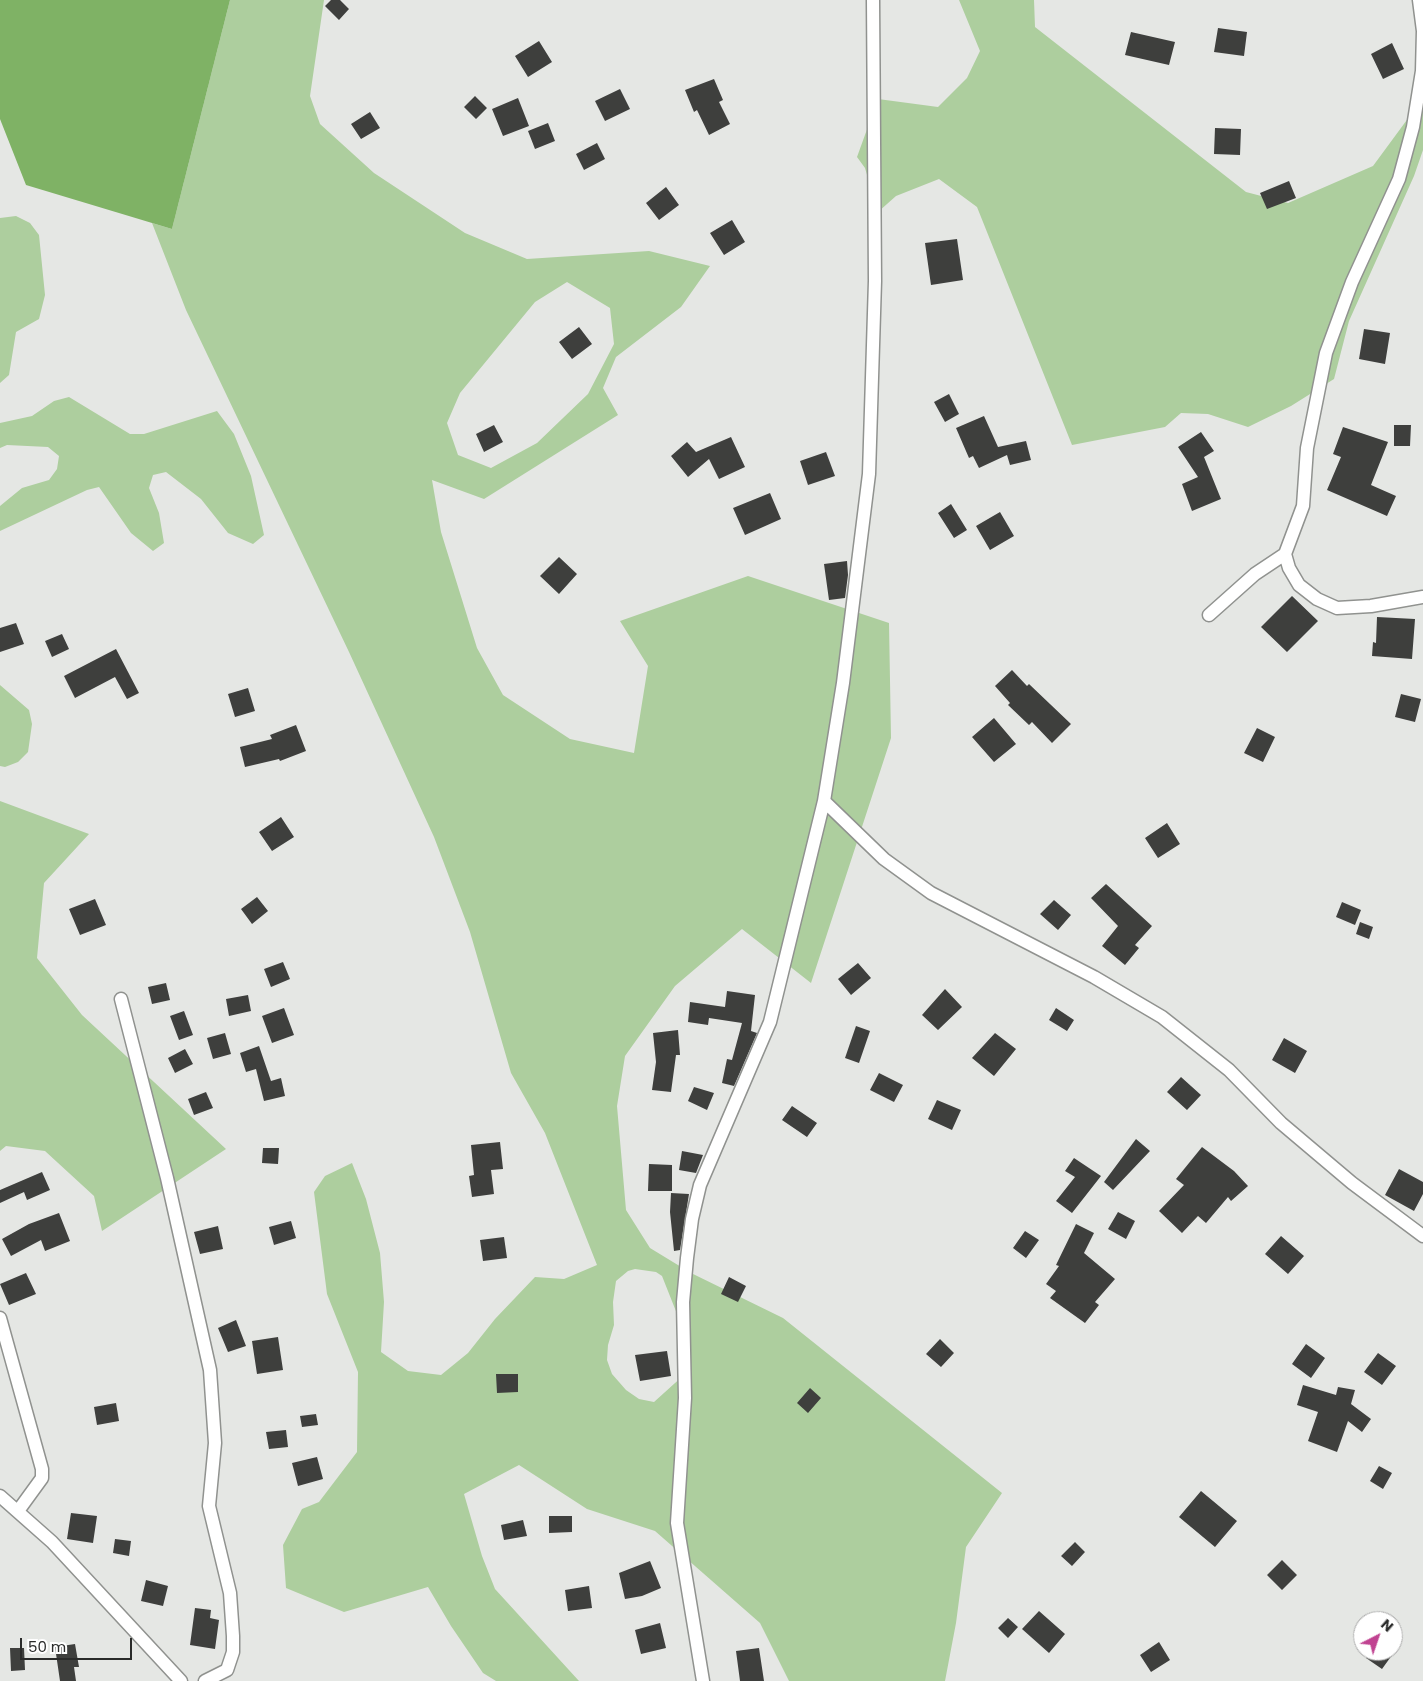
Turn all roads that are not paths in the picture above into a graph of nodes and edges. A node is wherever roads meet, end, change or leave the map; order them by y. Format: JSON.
{"nodes":[{"id":1,"x":873,"y":0,"type":"edge"},
{"id":2,"x":1419,"y":0,"type":"edge"},
{"id":3,"x":1285,"y":554,"type":"junction"},
{"id":4,"x":1423,"y":597,"type":"edge"},
{"id":5,"x":1209,"y":615,"type":"dead end"},
{"id":6,"x":824,"y":801,"type":"junction"},
{"id":7,"x":121,"y":999,"type":"dead end"},
{"id":8,"x":1423,"y":1236,"type":"edge"},
{"id":9,"x":0,"y":1318,"type":"edge"},
{"id":10,"x":0,"y":1496,"type":"edge"},
{"id":11,"x":18,"y":1511,"type":"junction"},
{"id":12,"x":181,"y":1681,"type":"edge"},
{"id":13,"x":205,"y":1681,"type":"edge"},
{"id":14,"x":703,"y":1681,"type":"edge"}],
"edges":[{"from":1,"to":6,"type":"street"},
{"from":2,"to":3,"type":"street"},
{"from":3,"to":4,"type":"street"},
{"from":3,"to":5,"type":"street"},
{"from":6,"to":8,"type":"street"},
{"from":6,"to":14,"type":"street"},
{"from":7,"to":13,"type":"street"},
{"from":9,"to":11,"type":"street"},
{"from":10,"to":11,"type":"street"},
{"from":11,"to":12,"type":"street"}]}
